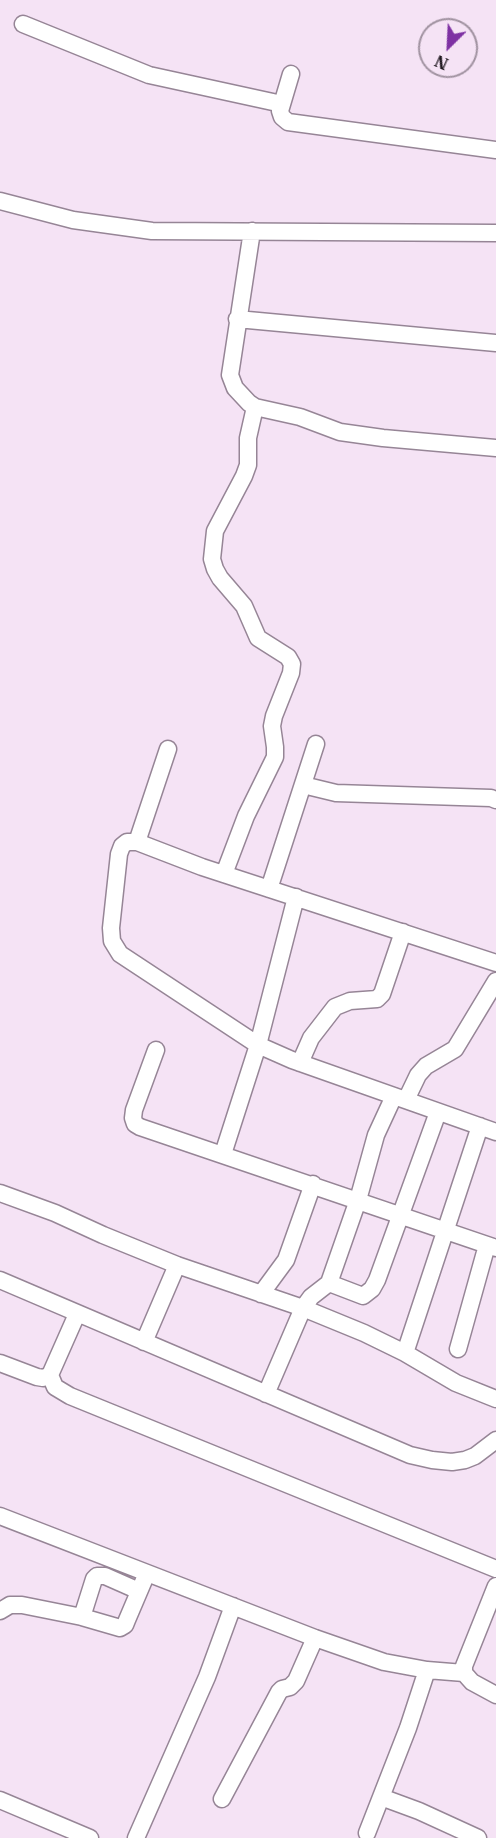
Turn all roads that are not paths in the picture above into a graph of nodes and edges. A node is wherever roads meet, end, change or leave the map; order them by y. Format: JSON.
{"nodes":[{"id":1,"x":23,"y":24,"type":"dead end"},
{"id":2,"x":291,"y":74,"type":"dead end"},
{"id":3,"x":282,"y":104,"type":"junction"},
{"id":4,"x":496,"y":150,"type":"edge"},
{"id":5,"x":0,"y":201,"type":"edge"},
{"id":6,"x":252,"y":231,"type":"junction"},
{"id":7,"x":496,"y":233,"type":"edge"},
{"id":8,"x":237,"y":319,"type":"junction"},
{"id":9,"x":496,"y":343,"type":"edge"},
{"id":10,"x":255,"y":407,"type":"junction"},
{"id":11,"x":496,"y":448,"type":"edge"},
{"id":12,"x":316,"y":744,"type":"dead end"},
{"id":13,"x":168,"y":749,"type":"dead end"},
{"id":14,"x":303,"y":785,"type":"junction"},
{"id":15,"x":496,"y":800,"type":"edge"},
{"id":16,"x":137,"y":842,"type":"junction"},
{"id":17,"x":224,"y":874,"type":"junction"},
{"id":18,"x":269,"y":889,"type":"junction"},
{"id":19,"x":296,"y":897,"type":"junction"},
{"id":20,"x":402,"y":932,"type":"junction"},
{"id":21,"x":496,"y":963,"type":"edge"},
{"id":22,"x":496,"y":981,"type":"edge"},
{"id":23,"x":258,"y":1045,"type":"junction"},
{"id":24,"x":156,"y":1050,"type":"dead end"},
{"id":25,"x":300,"y":1063,"type":"junction"},
{"id":26,"x":400,"y":1098,"type":"junction"},
{"id":27,"x":438,"y":1112,"type":"junction"},
{"id":28,"x":480,"y":1126,"type":"junction"},
{"id":29,"x":496,"y":1132,"type":"edge"},
{"id":30,"x":223,"y":1154,"type":"junction"},
{"id":31,"x":313,"y":1184,"type":"junction"},
{"id":32,"x":0,"y":1194,"type":"edge"},
{"id":33,"x":358,"y":1200,"type":"junction"},
{"id":34,"x":400,"y":1215,"type":"junction"},
{"id":35,"x":444,"y":1230,"type":"junction"},
{"id":36,"x":492,"y":1246,"type":"edge"},
{"id":37,"x":177,"y":1265,"type":"junction"},
{"id":38,"x":0,"y":1280,"type":"edge"},
{"id":39,"x":329,"y":1283,"type":"junction"},
{"id":40,"x":261,"y":1294,"type":"junction"},
{"id":41,"x":303,"y":1308,"type":"junction"},
{"id":42,"x":77,"y":1314,"type":"junction"},
{"id":43,"x":144,"y":1342,"type":"junction"},
{"id":44,"x":458,"y":1349,"type":"dead end"},
{"id":45,"x":405,"y":1353,"type":"junction"},
{"id":46,"x":0,"y":1363,"type":"edge"},
{"id":47,"x":50,"y":1375,"type":"junction"},
{"id":48,"x":266,"y":1395,"type":"junction"},
{"id":49,"x":496,"y":1399,"type":"edge"},
{"id":50,"x":496,"y":1440,"type":"edge"},
{"id":51,"x":0,"y":1516,"type":"edge"},
{"id":52,"x":496,"y":1569,"type":"edge"},
{"id":53,"x":147,"y":1573,"type":"junction"},
{"id":54,"x":496,"y":1586,"type":"edge"},
{"id":55,"x":139,"y":1591,"type":"junction"},
{"id":56,"x":233,"y":1606,"type":"junction"},
{"id":57,"x":0,"y":1611,"type":"edge"},
{"id":58,"x":82,"y":1617,"type":"junction"},
{"id":59,"x":315,"y":1638,"type":"junction"},
{"id":60,"x":427,"y":1670,"type":"junction"},
{"id":61,"x":464,"y":1673,"type":"junction"},
{"id":62,"x":496,"y":1695,"type":"edge"},
{"id":63,"x":381,"y":1797,"type":"junction"},
{"id":64,"x":222,"y":1799,"type":"dead end"},
{"id":65,"x":0,"y":1800,"type":"edge"},
{"id":66,"x":367,"y":1833,"type":"dead end"},
{"id":67,"x":458,"y":1833,"type":"edge"},
{"id":68,"x":90,"y":1838,"type":"edge"},
{"id":69,"x":136,"y":1838,"type":"edge"},
{"id":70,"x":478,"y":1838,"type":"edge"}],
"edges":[{"from":1,"to":3,"type":"street"},
{"from":2,"to":3,"type":"street"},
{"from":3,"to":4,"type":"street"},
{"from":5,"to":6,"type":"street"},
{"from":6,"to":7,"type":"street"},
{"from":6,"to":8,"type":"street"},
{"from":8,"to":9,"type":"street"},
{"from":8,"to":10,"type":"street"},
{"from":10,"to":11,"type":"street"},
{"from":10,"to":17,"type":"street"},
{"from":12,"to":14,"type":"street"},
{"from":13,"to":16,"type":"street"},
{"from":14,"to":15,"type":"street"},
{"from":14,"to":18,"type":"street"},
{"from":16,"to":17,"type":"street"},
{"from":16,"to":23,"type":"street"},
{"from":17,"to":18,"type":"street"},
{"from":18,"to":19,"type":"street"},
{"from":19,"to":20,"type":"street"},
{"from":19,"to":23,"type":"street"},
{"from":20,"to":21,"type":"street"},
{"from":20,"to":25,"type":"street"},
{"from":22,"to":26,"type":"street"},
{"from":23,"to":25,"type":"street"},
{"from":23,"to":30,"type":"street"},
{"from":24,"to":30,"type":"street"},
{"from":25,"to":26,"type":"street"},
{"from":26,"to":27,"type":"street"},
{"from":26,"to":33,"type":"street"},
{"from":27,"to":28,"type":"street"},
{"from":27,"to":34,"type":"street"},
{"from":28,"to":29,"type":"street"},
{"from":28,"to":35,"type":"street"},
{"from":30,"to":31,"type":"street"},
{"from":31,"to":33,"type":"street"},
{"from":31,"to":40,"type":"street"},
{"from":32,"to":37,"type":"street"},
{"from":33,"to":34,"type":"street"},
{"from":33,"to":39,"type":"street"},
{"from":34,"to":35,"type":"street"},
{"from":34,"to":39,"type":"street"},
{"from":35,"to":36,"type":"street"},
{"from":35,"to":45,"type":"street"},
{"from":36,"to":44,"type":"street"},
{"from":37,"to":40,"type":"street"},
{"from":37,"to":43,"type":"street"},
{"from":38,"to":42,"type":"street"},
{"from":39,"to":41,"type":"street"},
{"from":40,"to":41,"type":"street"},
{"from":41,"to":45,"type":"street"},
{"from":41,"to":48,"type":"street"},
{"from":42,"to":43,"type":"street"},
{"from":42,"to":47,"type":"street"},
{"from":43,"to":48,"type":"street"},
{"from":45,"to":49,"type":"street"},
{"from":46,"to":47,"type":"street"},
{"from":47,"to":52,"type":"street"},
{"from":48,"to":50,"type":"street"},
{"from":51,"to":53,"type":"street"},
{"from":53,"to":55,"type":"street"},
{"from":53,"to":56,"type":"street"},
{"from":54,"to":61,"type":"street"},
{"from":55,"to":58,"type":"street"},
{"from":55,"to":58,"type":"street"},
{"from":56,"to":59,"type":"street"},
{"from":56,"to":69,"type":"street"},
{"from":57,"to":58,"type":"street"},
{"from":59,"to":60,"type":"street"},
{"from":59,"to":64,"type":"street"},
{"from":60,"to":61,"type":"street"},
{"from":60,"to":63,"type":"street"},
{"from":61,"to":62,"type":"street"},
{"from":63,"to":66,"type":"street"},
{"from":63,"to":67,"type":"street"},
{"from":65,"to":68,"type":"street"},
{"from":67,"to":70,"type":"street"}]}
